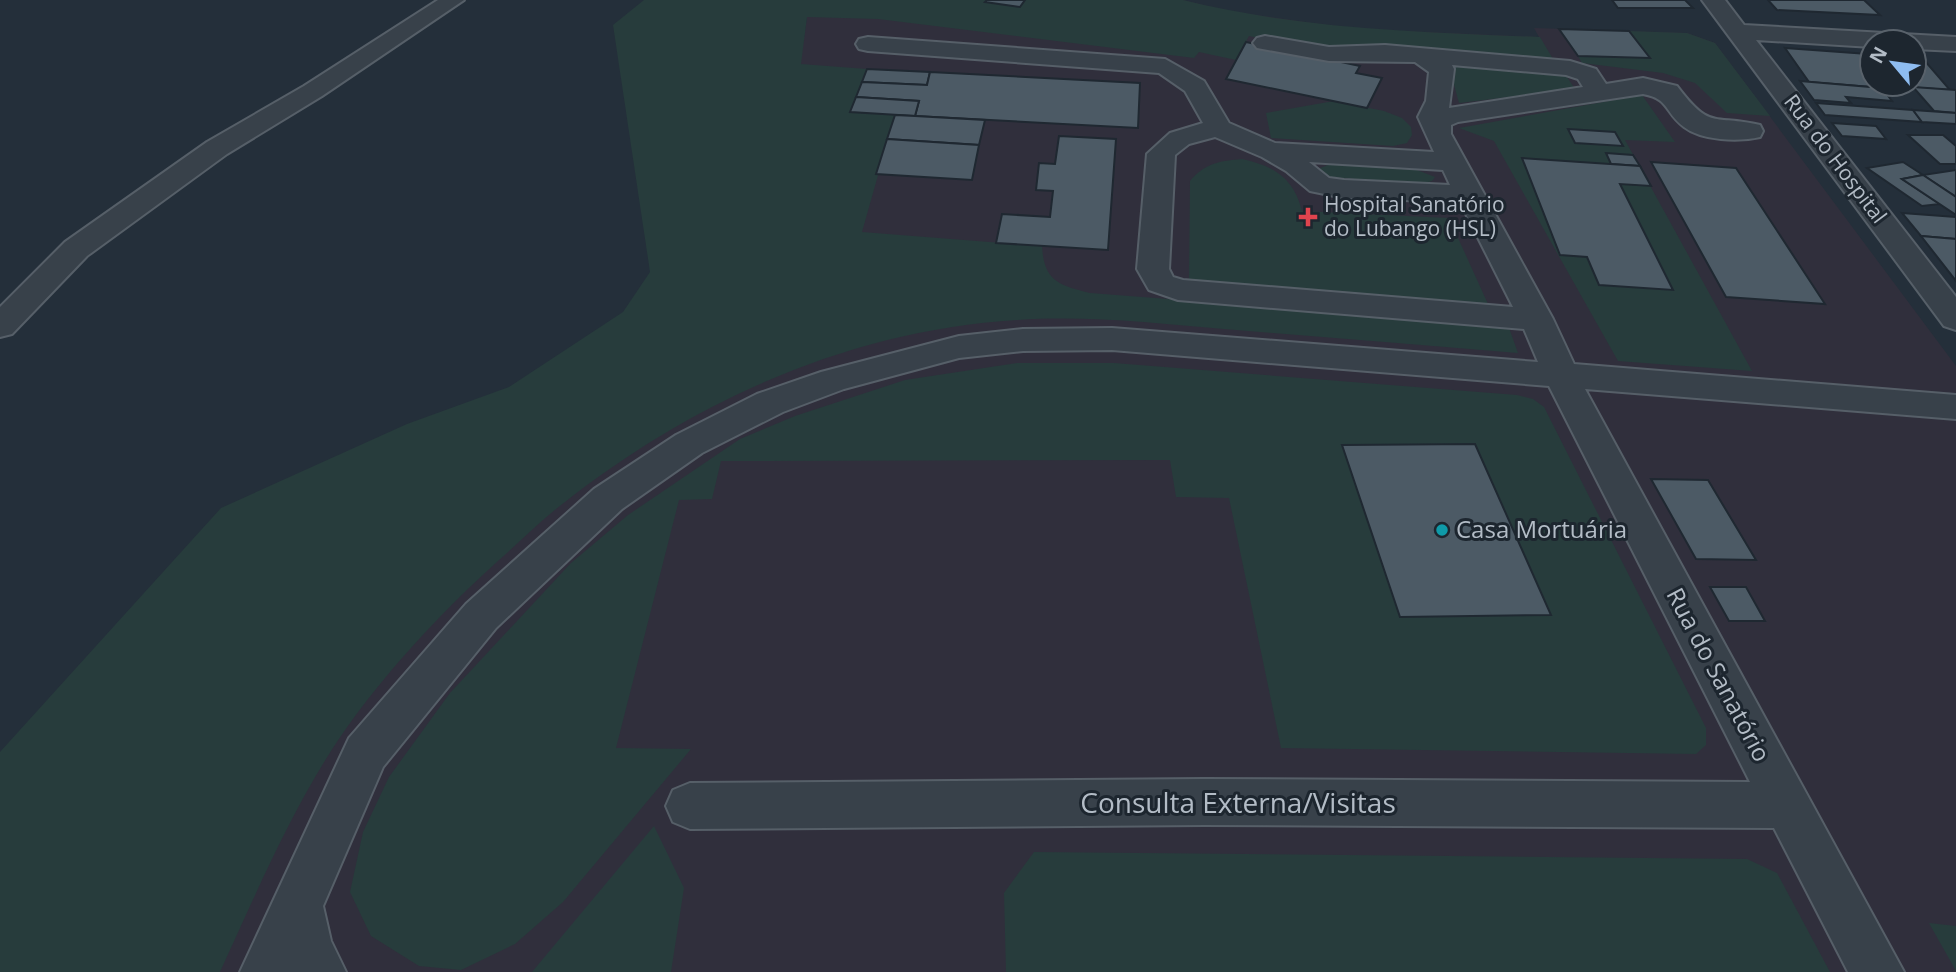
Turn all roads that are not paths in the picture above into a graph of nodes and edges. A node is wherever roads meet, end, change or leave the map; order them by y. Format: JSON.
{"nodes":[{"id":1,"x":453,"y":0,"type":"edge"},
{"id":2,"x":1713,"y":0,"type":"edge"},
{"id":3,"x":1738,"y":32,"type":"junction"},
{"id":4,"x":1265,"y":43,"type":"dead end"},
{"id":5,"x":868,"y":44,"type":"dead end"},
{"id":6,"x":1956,"y":44,"type":"edge"},
{"id":7,"x":1424,"y":57,"type":"junction"},
{"id":8,"x":1600,"y":93,"type":"junction"},
{"id":9,"x":1219,"y":128,"type":"junction"},
{"id":10,"x":1750,"y":131,"type":"dead end"},
{"id":11,"x":1437,"y":134,"type":"junction"},
{"id":12,"x":1272,"y":151,"type":"junction"},
{"id":13,"x":1452,"y":162,"type":"junction"},
{"id":14,"x":1471,"y":194,"type":"junction"},
{"id":15,"x":1536,"y":318,"type":"junction"},
{"id":16,"x":1956,"y":319,"type":"edge"},
{"id":17,"x":0,"y":326,"type":"edge"},
{"id":18,"x":1562,"y":377,"type":"junction"},
{"id":19,"x":1956,"y":407,"type":"edge"},
{"id":20,"x":1786,"y":805,"type":"junction"},
{"id":21,"x":690,"y":806,"type":"dead end"},
{"id":22,"x":298,"y":905,"type":"junction"},
{"id":23,"x":267,"y":972,"type":"edge"},
{"id":24,"x":319,"y":972,"type":"edge"},
{"id":25,"x":1877,"y":972,"type":"edge"}],
"edges":[{"from":1,"to":17,"type":"street"},
{"from":2,"to":3,"type":"street","name":"Rua do Hospital"},
{"from":3,"to":6,"type":"street"},
{"from":3,"to":16,"type":"street","name":"Rua do Hospital"},
{"from":4,"to":7,"type":"street"},
{"from":5,"to":9,"type":"street"},
{"from":7,"to":8,"type":"street"},
{"from":7,"to":11,"type":"street"},
{"from":8,"to":10,"type":"street"},
{"from":8,"to":11,"type":"street"},
{"from":9,"to":12,"type":"street"},
{"from":9,"to":15,"type":"street"},
{"from":11,"to":13,"type":"street","name":"Rua do Sanatório"},
{"from":12,"to":13,"type":"street"},
{"from":12,"to":14,"type":"street"},
{"from":13,"to":14,"type":"street","name":"Rua do Sanatório"},
{"from":14,"to":15,"type":"street","name":"Rua do Sanatório"},
{"from":15,"to":18,"type":"street","name":"Rua do Sanatório"},
{"from":18,"to":19,"type":"street"},
{"from":18,"to":20,"type":"street","name":"Rua do Sanatório"},
{"from":18,"to":22,"type":"street"},
{"from":20,"to":21,"type":"street","name":"Consulta Externa/Visitas"},
{"from":20,"to":25,"type":"street","name":"Rua do Sanatório"},
{"from":22,"to":23,"type":"street"},
{"from":22,"to":24,"type":"street"}]}
